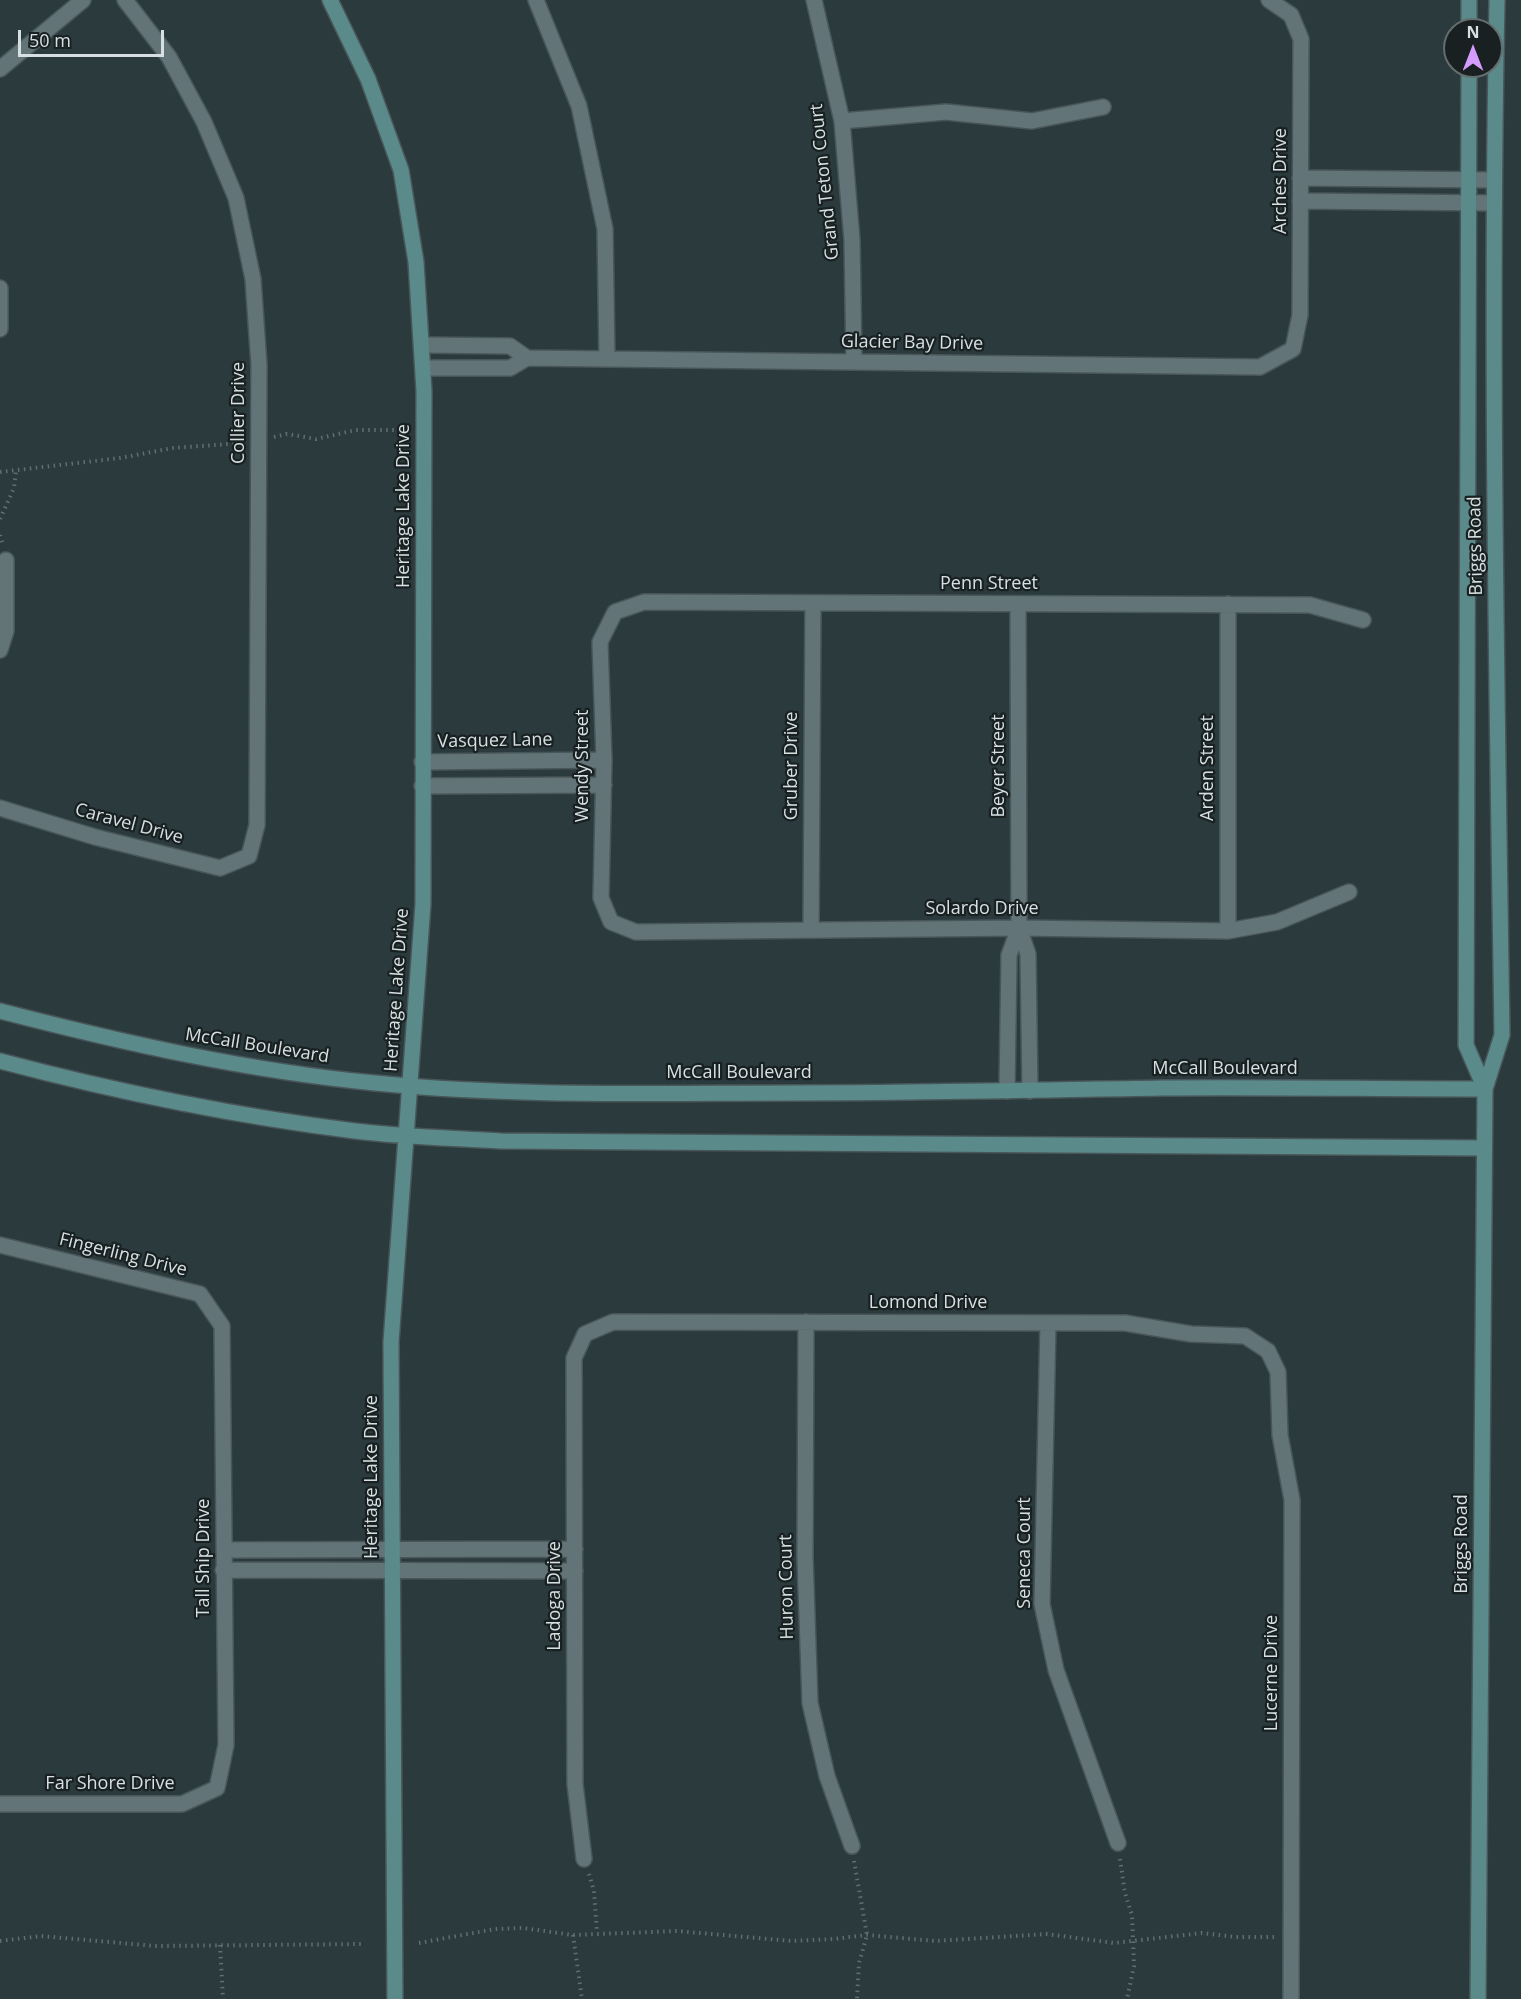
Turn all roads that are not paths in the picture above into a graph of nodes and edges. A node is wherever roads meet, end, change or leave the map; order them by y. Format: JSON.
{"nodes":[{"id":1,"x":83,"y":0,"type":"edge"},
{"id":2,"x":125,"y":0,"type":"edge"},
{"id":3,"x":330,"y":0,"type":"edge"},
{"id":4,"x":536,"y":0,"type":"edge"},
{"id":5,"x":814,"y":0,"type":"edge"},
{"id":6,"x":1269,"y":0,"type":"edge"},
{"id":7,"x":1469,"y":0,"type":"edge"},
{"id":8,"x":1497,"y":0,"type":"edge"},
{"id":9,"x":1469,"y":18,"type":"edge"},
{"id":10,"x":0,"y":69,"type":"edge"},
{"id":11,"x":1469,"y":78,"type":"edge"},
{"id":12,"x":1103,"y":107,"type":"dead end"},
{"id":13,"x":842,"y":121,"type":"junction"},
{"id":14,"x":1300,"y":178,"type":"junction"},
{"id":15,"x":1469,"y":180,"type":"junction"},
{"id":16,"x":1493,"y":180,"type":"junction"},
{"id":17,"x":1300,"y":201,"type":"junction"},
{"id":18,"x":1468,"y":202,"type":"junction"},
{"id":19,"x":1494,"y":203,"type":"junction"},
{"id":20,"x":0,"y":288,"type":"edge"},
{"id":21,"x":0,"y":329,"type":"edge"},
{"id":22,"x":422,"y":345,"type":"junction"},
{"id":23,"x":1293,"y":349,"type":"joint"},
{"id":24,"x":527,"y":358,"type":"junction"},
{"id":25,"x":607,"y":359,"type":"junction"},
{"id":26,"x":854,"y":362,"type":"junction"},
{"id":27,"x":423,"y":368,"type":"junction"},
{"id":28,"x":6,"y":560,"type":"dead end"},
{"id":29,"x":813,"y":603,"type":"junction"},
{"id":30,"x":1018,"y":604,"type":"junction"},
{"id":31,"x":1228,"y":604,"type":"junction"},
{"id":32,"x":615,"y":612,"type":"joint"},
{"id":33,"x":1363,"y":620,"type":"dead end"},
{"id":34,"x":0,"y":650,"type":"edge"},
{"id":35,"x":604,"y":760,"type":"junction"},
{"id":36,"x":422,"y":762,"type":"junction"},
{"id":37,"x":604,"y":785,"type":"junction"},
{"id":38,"x":422,"y":786,"type":"junction"},
{"id":39,"x":0,"y":808,"type":"edge"},
{"id":40,"x":249,"y":856,"type":"joint"},
{"id":41,"x":1349,"y":892,"type":"dead end"},
{"id":42,"x":611,"y":922,"type":"joint"},
{"id":43,"x":1019,"y":928,"type":"junction"},
{"id":44,"x":811,"y":930,"type":"junction"},
{"id":45,"x":1228,"y":931,"type":"junction"},
{"id":46,"x":0,"y":1011,"type":"edge"},
{"id":47,"x":0,"y":1061,"type":"edge"},
{"id":48,"x":410,"y":1085,"type":"junction"},
{"id":49,"x":1485,"y":1089,"type":"junction"},
{"id":50,"x":1007,"y":1091,"type":"junction"},
{"id":51,"x":1030,"y":1091,"type":"junction"},
{"id":52,"x":407,"y":1135,"type":"junction"},
{"id":53,"x":1484,"y":1148,"type":"junction"},
{"id":54,"x":0,"y":1245,"type":"edge"},
{"id":55,"x":806,"y":1322,"type":"junction"},
{"id":56,"x":1048,"y":1323,"type":"junction"},
{"id":57,"x":222,"y":1326,"type":"joint"},
{"id":58,"x":585,"y":1334,"type":"joint"},
{"id":59,"x":1268,"y":1351,"type":"joint"},
{"id":60,"x":392,"y":1549,"type":"junction"},
{"id":61,"x":575,"y":1549,"type":"junction"},
{"id":62,"x":224,"y":1550,"type":"junction"},
{"id":63,"x":391,"y":1569,"type":"junction"},
{"id":64,"x":223,"y":1570,"type":"junction"},
{"id":65,"x":575,"y":1571,"type":"junction"},
{"id":66,"x":217,"y":1788,"type":"joint"},
{"id":67,"x":0,"y":1804,"type":"edge"},
{"id":68,"x":1118,"y":1844,"type":"road end"},
{"id":69,"x":852,"y":1846,"type":"road end"},
{"id":70,"x":584,"y":1859,"type":"road end"},
{"id":71,"x":395,"y":1999,"type":"edge"},
{"id":72,"x":1291,"y":1999,"type":"edge"},
{"id":73,"x":1478,"y":1999,"type":"edge"}],
"edges":[{"from":1,"to":10,"type":"street"},
{"from":2,"to":40,"type":"street","name":"Collier Drive"},
{"from":3,"to":22,"type":"main road","name":"Heritage Lake Drive"},
{"from":4,"to":25,"type":"street"},
{"from":5,"to":13,"type":"street","name":"Grand Teton Court"},
{"from":6,"to":14,"type":"street","name":"Arches Drive"},
{"from":7,"to":9,"type":"main road"},
{"from":8,"to":16,"type":"main road","name":"Briggs Road"},
{"from":11,"to":15,"type":"main road","name":"Briggs Road"},
{"from":12,"to":13,"type":"street"},
{"from":13,"to":26,"type":"street","name":"Grand Teton Court"},
{"from":14,"to":15,"type":"street"},
{"from":14,"to":17,"type":"street","name":"Arches Drive"},
{"from":15,"to":16,"type":"street"},
{"from":15,"to":18,"type":"main road","name":"Briggs Road"},
{"from":16,"to":19,"type":"main road","name":"Briggs Road"},
{"from":17,"to":18,"type":"street"},
{"from":17,"to":23,"type":"street","name":"Arches Drive"},
{"from":18,"to":19,"type":"street"},
{"from":18,"to":49,"type":"main road","name":"Briggs Road"},
{"from":19,"to":49,"type":"main road","name":"Briggs Road"},
{"from":20,"to":21,"type":"street"},
{"from":22,"to":24,"type":"street","name":"Glacier Bay Drive"},
{"from":22,"to":27,"type":"main road","name":"Heritage Lake Drive"},
{"from":23,"to":26,"type":"street","name":"Glacier Bay Drive"},
{"from":24,"to":25,"type":"street","name":"Glacier Bay Drive"},
{"from":24,"to":27,"type":"street","name":"Glacier Bay Drive"},
{"from":25,"to":26,"type":"street","name":"Glacier Bay Drive"},
{"from":27,"to":36,"type":"main road","name":"Heritage Lake Drive"},
{"from":28,"to":34,"type":"street"},
{"from":29,"to":30,"type":"street","name":"Penn Street"},
{"from":29,"to":32,"type":"street","name":"Penn Street"},
{"from":29,"to":44,"type":"street","name":"Gruber Drive"},
{"from":30,"to":31,"type":"street","name":"Penn Street"},
{"from":30,"to":43,"type":"street","name":"Beyer Street"},
{"from":31,"to":33,"type":"street","name":"Penn Street"},
{"from":31,"to":45,"type":"street","name":"Arden Street"},
{"from":32,"to":35,"type":"street","name":"Wendy Street"},
{"from":35,"to":36,"type":"street","name":"Vasquez Lane"},
{"from":35,"to":37,"type":"street","name":"Wendy Street"},
{"from":36,"to":38,"type":"main road","name":"Heritage Lake Drive"},
{"from":37,"to":38,"type":"street"},
{"from":37,"to":42,"type":"street","name":"Wendy Street"},
{"from":38,"to":48,"type":"main road","name":"Heritage Lake Drive"},
{"from":39,"to":40,"type":"street","name":"Caravel Drive"},
{"from":41,"to":45,"type":"street","name":"Solardo Drive"},
{"from":42,"to":44,"type":"street","name":"Solardo Drive"},
{"from":43,"to":44,"type":"street","name":"Solardo Drive"},
{"from":43,"to":45,"type":"street","name":"Solardo Drive"},
{"from":43,"to":50,"type":"street","name":"Beyer Street"},
{"from":43,"to":51,"type":"street","name":"Beyer Street"},
{"from":46,"to":48,"type":"main road","name":"McCall Boulevard"},
{"from":47,"to":52,"type":"main road"},
{"from":48,"to":50,"type":"main road","name":"McCall Boulevard"},
{"from":48,"to":52,"type":"main road","name":"Heritage Lake Drive"},
{"from":49,"to":51,"type":"main road","name":"McCall Boulevard"},
{"from":49,"to":53,"type":"main road","name":"Briggs Road"},
{"from":50,"to":51,"type":"main road","name":"McCall Boulevard"},
{"from":52,"to":53,"type":"main road"},
{"from":52,"to":60,"type":"main road","name":"Heritage Lake Drive"},
{"from":53,"to":73,"type":"main road","name":"Briggs Road"},
{"from":54,"to":57,"type":"street","name":"Fingerling Drive"},
{"from":55,"to":56,"type":"street","name":"Lomond Drive"},
{"from":55,"to":58,"type":"street","name":"Lomond Drive"},
{"from":55,"to":69,"type":"street","name":"Huron Court"},
{"from":56,"to":59,"type":"street","name":"Lomond Drive"},
{"from":56,"to":68,"type":"street","name":"Seneca Court"},
{"from":57,"to":62,"type":"street","name":"Tall Ship Drive"},
{"from":58,"to":61,"type":"street","name":"Ladoga Drive"},
{"from":59,"to":72,"type":"street","name":"Lucerne Drive"},
{"from":60,"to":61,"type":"street"},
{"from":60,"to":62,"type":"street"},
{"from":60,"to":63,"type":"main road","name":"Heritage Lake Drive"},
{"from":61,"to":65,"type":"street","name":"Ladoga Drive"},
{"from":62,"to":64,"type":"street","name":"Tall Ship Drive"},
{"from":63,"to":64,"type":"street"},
{"from":63,"to":65,"type":"street"},
{"from":63,"to":71,"type":"main road","name":"Heritage Lake Drive"},
{"from":64,"to":66,"type":"street","name":"Tall Ship Drive"},
{"from":65,"to":70,"type":"street","name":"Ladoga Drive"},
{"from":66,"to":67,"type":"street","name":"Far Shore Drive"}]}
